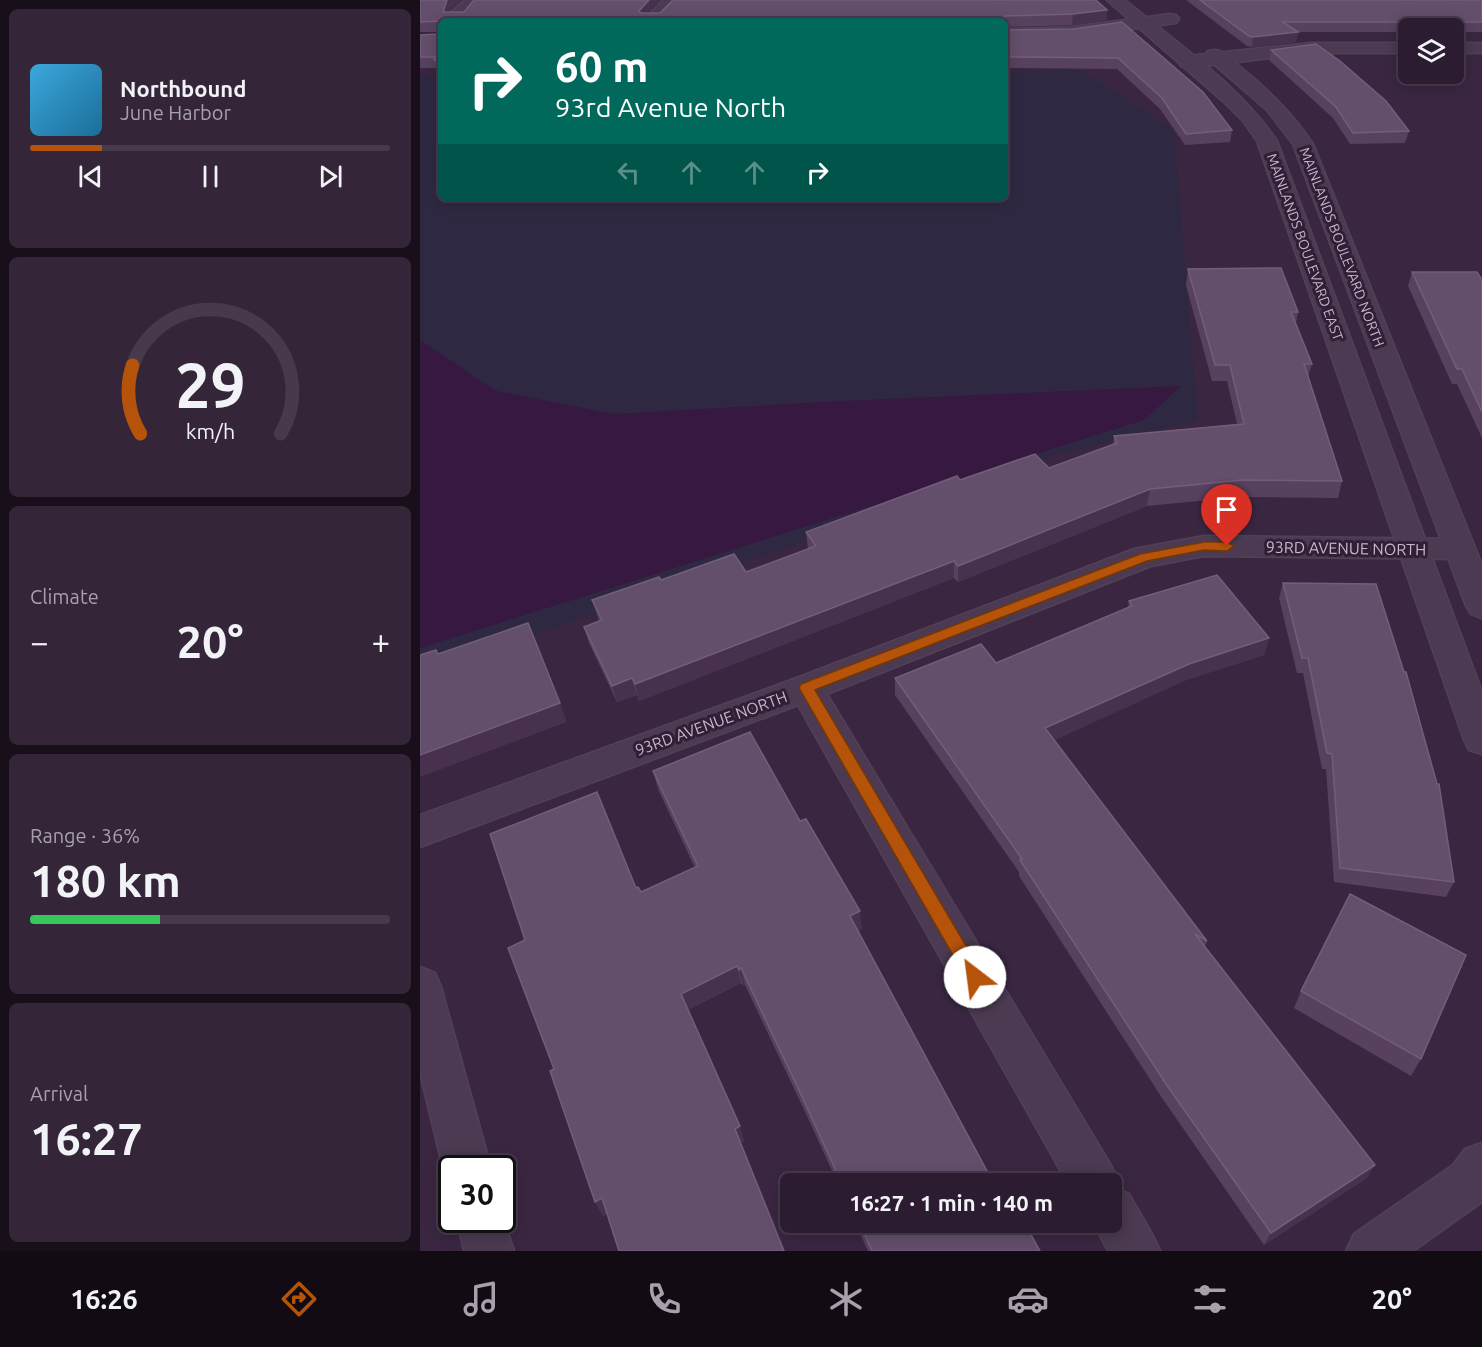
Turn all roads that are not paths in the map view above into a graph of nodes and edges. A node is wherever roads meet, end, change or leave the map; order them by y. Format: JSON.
{"nodes":[{"id":1,"x":475,"y":0,"type":"edge"},
{"id":2,"x":674,"y":0,"type":"edge"},
{"id":3,"x":1115,"y":0,"type":"edge"},
{"id":4,"x":1144,"y":11,"type":"edge"},
{"id":5,"x":457,"y":18,"type":"edge"},
{"id":6,"x":655,"y":18,"type":"edge"},
{"id":7,"x":1008,"y":34,"type":"edge"},
{"id":8,"x":1398,"y":48,"type":"edge"},
{"id":9,"x":1464,"y":48,"type":"edge"},
{"id":10,"x":1482,"y":48,"type":"edge"},
{"id":11,"x":1219,"y":59,"type":"junction"},
{"id":12,"x":1188,"y":62,"type":"junction"},
{"id":13,"x":1414,"y":549,"type":"junction"},
{"id":14,"x":1458,"y":549,"type":"junction"},
{"id":15,"x":1482,"y":606,"type":"edge"},
{"id":16,"x":806,"y":688,"type":"junction"},
{"id":17,"x":1482,"y":740,"type":"edge"},
{"id":18,"x":420,"y":831,"type":"edge"},
{"id":19,"x":420,"y":987,"type":"edge"},
{"id":20,"x":464,"y":1155,"type":"edge"},
{"id":21,"x":1482,"y":1166,"type":"edge"},
{"id":22,"x":1089,"y":1173,"type":"edge"},
{"id":23,"x":1122,"y":1228,"type":"edge"},
{"id":24,"x":484,"y":1233,"type":"edge"},
{"id":25,"x":489,"y":1251,"type":"edge"},
{"id":26,"x":1135,"y":1251,"type":"edge"},
{"id":27,"x":1371,"y":1251,"type":"edge"}],
"edges":[{"from":1,"to":5,"type":"street"},
{"from":2,"to":6,"type":"street"},
{"from":3,"to":4,"type":"street","name":"MAINLANDS BOULEVARD EAST"},
{"from":4,"to":7,"type":"street"},
{"from":4,"to":11,"type":"street","name":"MAINLANDS BOULEVARD NORTH"},
{"from":4,"to":12,"type":"street","name":"MAINLANDS BOULEVARD EAST"},
{"from":8,"to":11,"type":"street"},
{"from":9,"to":10,"type":"street"},
{"from":11,"to":12,"type":"street"},
{"from":11,"to":14,"type":"street","name":"MAINLANDS BOULEVARD NORTH"},
{"from":12,"to":13,"type":"street","name":"MAINLANDS BOULEVARD EAST"},
{"from":13,"to":14,"type":"street","name":"93RD AVENUE NORTH"},
{"from":13,"to":16,"type":"street","name":"93RD AVENUE NORTH"},
{"from":13,"to":17,"type":"street","name":"MAINLANDS BOULEVARD EAST"},
{"from":14,"to":15,"type":"street","name":"MAINLANDS BOULEVARD NORTH"},
{"from":16,"to":18,"type":"street","name":"93RD AVENUE NORTH"},
{"from":16,"to":22,"type":"street"},
{"from":19,"to":20,"type":"street"},
{"from":21,"to":27,"type":"street"},
{"from":23,"to":26,"type":"street"},
{"from":24,"to":25,"type":"street"}]}
